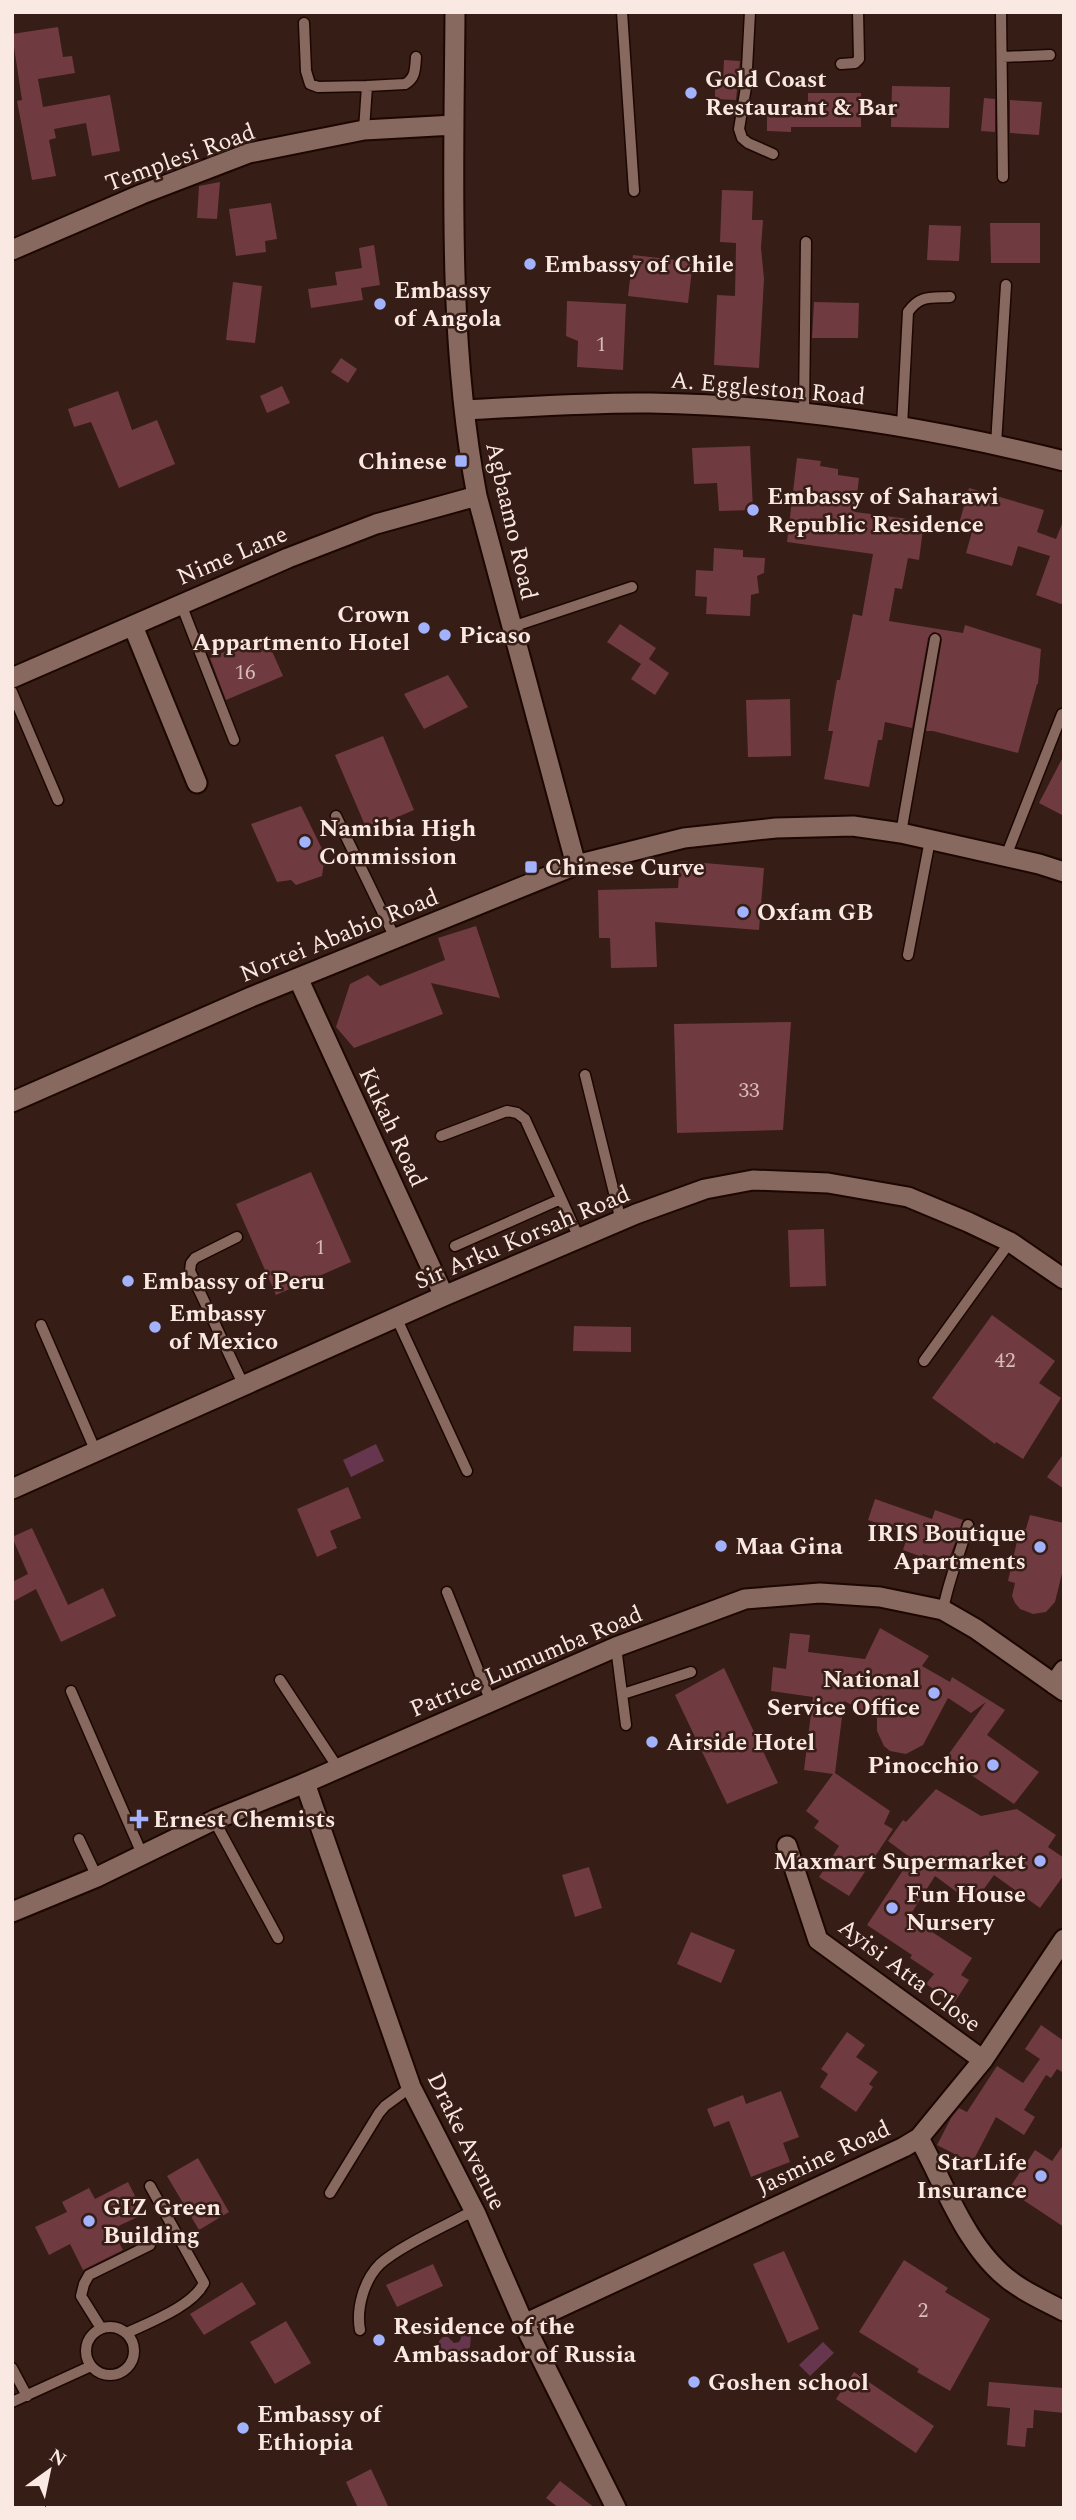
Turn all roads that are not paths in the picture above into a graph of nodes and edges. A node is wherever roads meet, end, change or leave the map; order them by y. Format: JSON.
{"nodes":[{"id":1,"x":454,"y":12,"type":"edge"},
{"id":2,"x":622,"y":12,"type":"edge"},
{"id":3,"x":750,"y":12,"type":"edge"},
{"id":4,"x":858,"y":12,"type":"edge"},
{"id":5,"x":1001,"y":12,"type":"edge"},
{"id":6,"x":304,"y":23,"type":"dead end"},
{"id":7,"x":1050,"y":55,"type":"dead end"},
{"id":8,"x":416,"y":57,"type":"dead end"},
{"id":9,"x":1002,"y":57,"type":"junction"},
{"id":10,"x":841,"y":64,"type":"dead end"},
{"id":11,"x":367,"y":86,"type":"junction"},
{"id":12,"x":454,"y":125,"type":"junction"},
{"id":13,"x":364,"y":130,"type":"junction"},
{"id":14,"x":773,"y":154,"type":"dead end"},
{"id":15,"x":1003,"y":177,"type":"dead end"},
{"id":16,"x":634,"y":191,"type":"dead end"},
{"id":17,"x":806,"y":242,"type":"dead end"},
{"id":18,"x":12,"y":250,"type":"edge"},
{"id":19,"x":1006,"y":285,"type":"dead end"},
{"id":20,"x":950,"y":297,"type":"dead end"},
{"id":21,"x":465,"y":410,"type":"junction"},
{"id":22,"x":804,"y":414,"type":"junction"},
{"id":23,"x":902,"y":426,"type":"junction"},
{"id":24,"x":996,"y":444,"type":"junction"},
{"id":25,"x":1064,"y":461,"type":"edge"},
{"id":26,"x":477,"y":495,"type":"junction"},
{"id":27,"x":632,"y":587,"type":"dead end"},
{"id":28,"x":181,"y":603,"type":"junction"},
{"id":29,"x":133,"y":626,"type":"junction"},
{"id":30,"x":512,"y":627,"type":"junction"},
{"id":31,"x":935,"y":639,"type":"dead end"},
{"id":32,"x":12,"y":678,"type":"edge"},
{"id":33,"x":12,"y":692,"type":"edge"},
{"id":34,"x":1062,"y":714,"type":"dead end"},
{"id":35,"x":234,"y":740,"type":"dead end"},
{"id":36,"x":197,"y":783,"type":"dead end"},
{"id":37,"x":58,"y":800,"type":"dead end"},
{"id":38,"x":337,"y":816,"type":"dead end"},
{"id":39,"x":901,"y":833,"type":"junction"},
{"id":40,"x":930,"y":840,"type":"junction"},
{"id":41,"x":1006,"y":856,"type":"junction"},
{"id":42,"x":576,"y":865,"type":"junction"},
{"id":43,"x":1064,"y":872,"type":"edge"},
{"id":44,"x":394,"y":938,"type":"junction"},
{"id":45,"x":908,"y":955,"type":"dead end"},
{"id":46,"x":298,"y":978,"type":"junction"},
{"id":47,"x":585,"y":1075,"type":"dead end"},
{"id":48,"x":12,"y":1102,"type":"edge"},
{"id":49,"x":441,"y":1136,"type":"dead end"},
{"id":50,"x":561,"y":1199,"type":"junction"},
{"id":51,"x":621,"y":1221,"type":"junction"},
{"id":52,"x":237,"y":1237,"type":"dead end"},
{"id":53,"x":579,"y":1238,"type":"junction"},
{"id":54,"x":1010,"y":1242,"type":"junction"},
{"id":55,"x":455,"y":1246,"type":"dead end"},
{"id":56,"x":1064,"y":1279,"type":"edge"},
{"id":57,"x":444,"y":1296,"type":"junction"},
{"id":58,"x":396,"y":1317,"type":"junction"},
{"id":59,"x":41,"y":1325,"type":"dead end"},
{"id":60,"x":924,"y":1361,"type":"dead end"},
{"id":61,"x":244,"y":1386,"type":"junction"},
{"id":62,"x":96,"y":1452,"type":"junction"},
{"id":63,"x":467,"y":1471,"type":"dead end"},
{"id":64,"x":12,"y":1489,"type":"edge"},
{"id":65,"x":968,"y":1525,"type":"dead end"},
{"id":66,"x":447,"y":1592,"type":"dead end"},
{"id":67,"x":943,"y":1610,"type":"junction"},
{"id":68,"x":616,"y":1647,"type":"junction"},
{"id":69,"x":691,"y":1672,"type":"dead end"},
{"id":70,"x":280,"y":1680,"type":"dead end"},
{"id":71,"x":1061,"y":1682,"type":"edge"},
{"id":72,"x":71,"y":1691,"type":"dead end"},
{"id":73,"x":623,"y":1694,"type":"junction"},
{"id":74,"x":491,"y":1702,"type":"junction"},
{"id":75,"x":626,"y":1724,"type":"dead end"},
{"id":76,"x":338,"y":1768,"type":"junction"},
{"id":77,"x":305,"y":1783,"type":"junction"},
{"id":78,"x":214,"y":1820,"type":"junction"},
{"id":79,"x":79,"y":1839,"type":"dead end"},
{"id":80,"x":787,"y":1846,"type":"dead end"},
{"id":81,"x":142,"y":1854,"type":"junction"},
{"id":82,"x":97,"y":1877,"type":"junction"},
{"id":83,"x":12,"y":1912,"type":"edge"},
{"id":84,"x":278,"y":1938,"type":"dead end"},
{"id":85,"x":1064,"y":1939,"type":"edge"},
{"id":86,"x":983,"y":2060,"type":"junction"},
{"id":87,"x":411,"y":2087,"type":"junction"},
{"id":88,"x":919,"y":2138,"type":"junction"},
{"id":89,"x":150,"y":2186,"type":"dead end"},
{"id":90,"x":330,"y":2193,"type":"dead end"},
{"id":91,"x":476,"y":2214,"type":"junction"},
{"id":92,"x":150,"y":2245,"type":"dead end"},
{"id":93,"x":1064,"y":2311,"type":"edge"},
{"id":94,"x":524,"y":2324,"type":"junction"},
{"id":95,"x":101,"y":2328,"type":"junction"},
{"id":96,"x":360,"y":2330,"type":"dead end"},
{"id":97,"x":127,"y":2333,"type":"junction"},
{"id":98,"x":91,"y":2366,"type":"junction"},
{"id":99,"x":12,"y":2368,"type":"edge"},
{"id":100,"x":27,"y":2396,"type":"junction"},
{"id":101,"x":12,"y":2402,"type":"edge"},
{"id":102,"x":616,"y":2508,"type":"edge"}],
"edges":[{"from":1,"to":12,"type":"street","name":"Agbaamo Road"},
{"from":2,"to":16,"type":"lane"},
{"from":3,"to":14,"type":"lane"},
{"from":4,"to":10,"type":"lane"},
{"from":5,"to":9,"type":"lane"},
{"from":6,"to":11,"type":"lane"},
{"from":7,"to":9,"type":"lane"},
{"from":8,"to":11,"type":"lane"},
{"from":9,"to":15,"type":"lane"},
{"from":11,"to":13,"type":"lane"},
{"from":12,"to":13,"type":"street","name":"Templesi Road"},
{"from":12,"to":21,"type":"street","name":"Agbaamo Road"},
{"from":13,"to":18,"type":"street","name":"Templesi Road"},
{"from":17,"to":22,"type":"lane"},
{"from":19,"to":24,"type":"lane"},
{"from":20,"to":23,"type":"lane"},
{"from":21,"to":22,"type":"street","name":"A. Eggleston Road"},
{"from":21,"to":26,"type":"street","name":"Agbaamo Road"},
{"from":22,"to":23,"type":"street","name":"A. Eggleston Road"},
{"from":23,"to":24,"type":"street","name":"A. Eggleston Road"},
{"from":24,"to":25,"type":"street","name":"A. Eggleston Road"},
{"from":26,"to":28,"type":"street","name":"Nime Lane"},
{"from":26,"to":30,"type":"street","name":"Agbaamo Road"},
{"from":27,"to":30,"type":"lane"},
{"from":28,"to":29,"type":"street","name":"Nime Lane"},
{"from":28,"to":35,"type":"lane"},
{"from":29,"to":32,"type":"street","name":"Nime Lane"},
{"from":29,"to":36,"type":"street"},
{"from":30,"to":42,"type":"street","name":"Agbaamo Road"},
{"from":31,"to":39,"type":"lane"},
{"from":33,"to":37,"type":"lane"},
{"from":34,"to":41,"type":"lane"},
{"from":38,"to":44,"type":"lane"},
{"from":39,"to":40,"type":"street","name":"Nortei Ababio Road"},
{"from":39,"to":42,"type":"street","name":"Nortei Ababio Road"},
{"from":40,"to":41,"type":"street","name":"Nortei Ababio Road"},
{"from":40,"to":45,"type":"lane"},
{"from":41,"to":43,"type":"street","name":"Nortei Ababio Road"},
{"from":42,"to":44,"type":"street","name":"Nortei Ababio Road"},
{"from":44,"to":46,"type":"street","name":"Nortei Ababio Road"},
{"from":46,"to":48,"type":"street","name":"Nortei Ababio Road"},
{"from":46,"to":57,"type":"street","name":"Kukah Road"},
{"from":47,"to":51,"type":"lane"},
{"from":49,"to":50,"type":"lane"},
{"from":50,"to":53,"type":"lane"},
{"from":50,"to":55,"type":"lane"},
{"from":51,"to":53,"type":"street","name":"Sir Arku Korsah Road"},
{"from":51,"to":54,"type":"street","name":"Sir Arku Korsah Road"},
{"from":52,"to":61,"type":"lane"},
{"from":53,"to":57,"type":"street","name":"Sir Arku Korsah Road"},
{"from":54,"to":56,"type":"street","name":"Sir Arku Korsah Road"},
{"from":54,"to":60,"type":"lane"},
{"from":57,"to":58,"type":"street","name":"Sir Arku Korsah Road"},
{"from":58,"to":61,"type":"street","name":"Sir Arku Korsah Road"},
{"from":58,"to":63,"type":"lane"},
{"from":59,"to":62,"type":"lane"},
{"from":61,"to":62,"type":"street","name":"Sir Arku Korsah Road"},
{"from":62,"to":64,"type":"street","name":"Sir Arku Korsah Road"},
{"from":65,"to":67,"type":"lane"},
{"from":66,"to":74,"type":"lane"},
{"from":67,"to":68,"type":"street","name":"Patrice Lumumba Road"},
{"from":67,"to":71,"type":"street","name":"Patrice Lumumba Road"},
{"from":68,"to":73,"type":"lane"},
{"from":68,"to":74,"type":"street","name":"Patrice Lumumba Road"},
{"from":69,"to":73,"type":"lane"},
{"from":70,"to":76,"type":"lane"},
{"from":72,"to":81,"type":"lane"},
{"from":73,"to":75,"type":"lane"},
{"from":74,"to":76,"type":"street","name":"Patrice Lumumba Road"},
{"from":76,"to":77,"type":"street","name":"Patrice Lumumba Road"},
{"from":77,"to":78,"type":"street","name":"Patrice Lumumba Road"},
{"from":77,"to":87,"type":"street","name":"Drake Avenue"},
{"from":78,"to":81,"type":"street","name":"Patrice Lumumba Road"},
{"from":78,"to":84,"type":"lane"},
{"from":79,"to":82,"type":"lane"},
{"from":80,"to":86,"type":"street","name":"Ayisi Atta Close"},
{"from":81,"to":82,"type":"street","name":"Patrice Lumumba Road"},
{"from":82,"to":83,"type":"street","name":"Patrice Lumumba Road"},
{"from":85,"to":86,"type":"street","name":"Jasmine Road"},
{"from":86,"to":88,"type":"street","name":"Jasmine Road"},
{"from":87,"to":90,"type":"lane"},
{"from":87,"to":91,"type":"street","name":"Drake Avenue"},
{"from":88,"to":93,"type":"street"},
{"from":88,"to":94,"type":"street","name":"Jasmine Road"},
{"from":89,"to":97,"type":"lane"},
{"from":91,"to":94,"type":"street","name":"Drake Avenue"},
{"from":91,"to":96,"type":"lane"},
{"from":92,"to":95,"type":"lane"},
{"from":94,"to":102,"type":"street","name":"Drake Avenue"},
{"from":95,"to":97,"type":"lane"},
{"from":95,"to":98,"type":"lane"},
{"from":97,"to":98,"type":"lane"},
{"from":98,"to":100,"type":"lane"},
{"from":99,"to":100,"type":"lane"},
{"from":100,"to":101,"type":"lane"}]}
